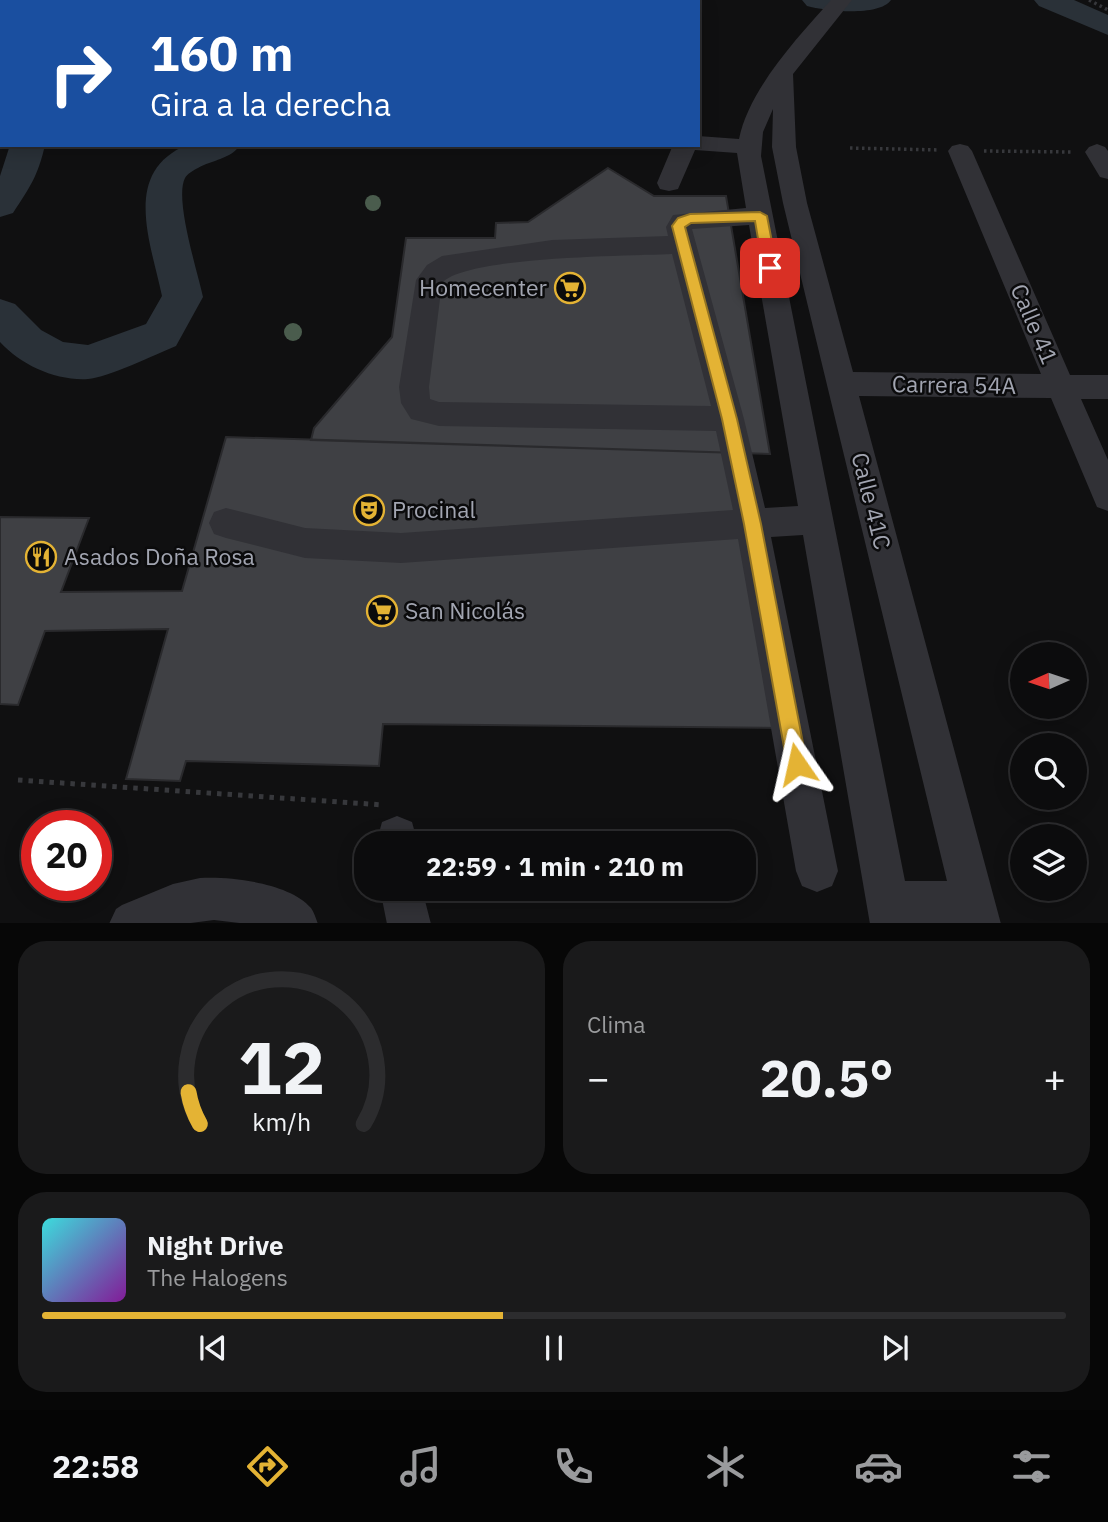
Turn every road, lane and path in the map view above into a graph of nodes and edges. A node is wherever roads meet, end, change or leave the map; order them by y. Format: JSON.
{"nodes":[{"id":1,"x":842,"y":0,"type":"edge"},
{"id":2,"x":1090,"y":0,"type":"edge"},
{"id":3,"x":1108,"y":10,"type":"edge"},
{"id":4,"x":784,"y":76,"type":"junction"},
{"id":5,"x":700,"y":143,"type":"edge"},
{"id":6,"x":684,"y":147,"type":"edge"},
{"id":7,"x":750,"y":147,"type":"junction"},
{"id":8,"x":960,"y":150,"type":"dead end"},
{"id":9,"x":668,"y":183,"type":"dead end"},
{"id":10,"x":760,"y":216,"type":"junction"},
{"id":11,"x":683,"y":245,"type":"junction"},
{"id":12,"x":841,"y":384,"type":"junction"},
{"id":13,"x":1060,"y":386,"type":"junction"},
{"id":14,"x":1108,"y":387,"type":"edge"},
{"id":15,"x":729,"y":419,"type":"junction"},
{"id":16,"x":1108,"y":497,"type":"edge"},
{"id":17,"x":817,"y":519,"type":"junction"},
{"id":18,"x":226,"y":523,"type":"dead end"},
{"id":19,"x":752,"y":524,"type":"junction"},
{"id":20,"x":18,"y":780,"type":"dead end"},
{"id":21,"x":394,"y":829,"type":"edge"},
{"id":22,"x":817,"y":871,"type":"dead end"},
{"id":23,"x":404,"y":901,"type":"edge"},
{"id":24,"x":890,"y":913,"type":"edge"},
{"id":25,"x":977,"y":913,"type":"edge"},
{"id":26,"x":131,"y":923,"type":"edge"},
{"id":27,"x":296,"y":923,"type":"edge"},
{"id":28,"x":409,"y":923,"type":"edge"}],
"edges":[{"from":1,"to":4,"type":"street"},
{"from":2,"to":3,"type":"path"},
{"from":4,"to":7,"type":"street"},
{"from":4,"to":12,"type":"street","name":"Calle 41C"},
{"from":5,"to":7,"type":"street"},
{"from":6,"to":9,"type":"street"},
{"from":7,"to":10,"type":"street"},
{"from":8,"to":13,"type":"street","name":"Calle 41"},
{"from":10,"to":11,"type":"street"},
{"from":10,"to":17,"type":"street"},
{"from":11,"to":15,"type":"street"},
{"from":11,"to":15,"type":"street"},
{"from":12,"to":13,"type":"street","name":"Carrera 54A"},
{"from":12,"to":25,"type":"street","name":"Calle 41C"},
{"from":13,"to":14,"type":"street","name":"Carrera 54A"},
{"from":13,"to":16,"type":"street","name":"Calle 41"},
{"from":15,"to":19,"type":"street"},
{"from":17,"to":19,"type":"street"},
{"from":17,"to":24,"type":"street"},
{"from":18,"to":19,"type":"street"},
{"from":19,"to":22,"type":"street"},
{"from":20,"to":21,"type":"path"},
{"from":23,"to":28,"type":"street"},
{"from":24,"to":25,"type":"street"},
{"from":26,"to":27,"type":"street"}]}
